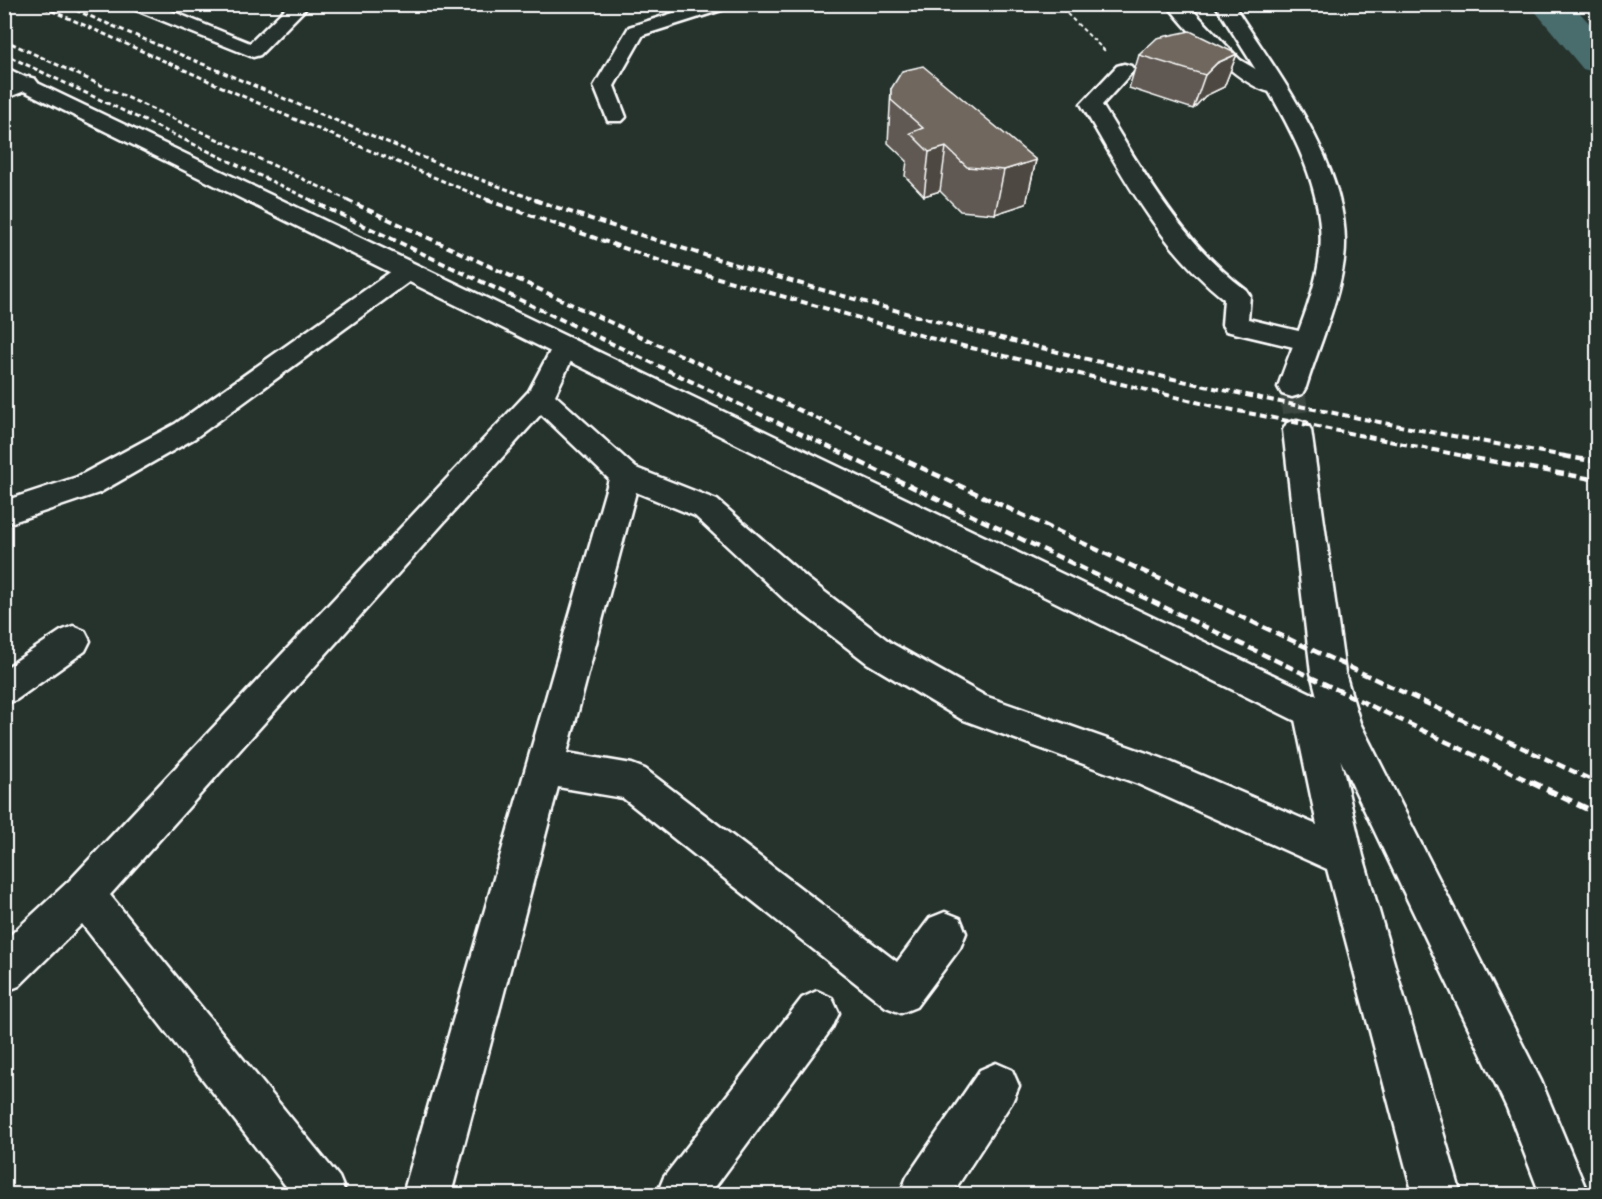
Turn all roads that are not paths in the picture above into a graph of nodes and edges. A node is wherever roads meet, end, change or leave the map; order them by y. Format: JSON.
{"nodes":[{"id":1,"x":137,"y":4,"type":"edge"},
{"id":2,"x":301,"y":4,"type":"edge"},
{"id":3,"x":722,"y":4,"type":"edge"},
{"id":4,"x":1176,"y":4,"type":"edge"},
{"id":5,"x":1224,"y":4,"type":"edge"},
{"id":6,"x":678,"y":10,"type":"edge"},
{"id":7,"x":1124,"y":70,"type":"road end"},
{"id":8,"x":4,"y":73,"type":"edge"},
{"id":9,"x":28,"y":83,"type":"junction"},
{"id":10,"x":1274,"y":88,"type":"junction"},
{"id":11,"x":4,"y":93,"type":"edge"},
{"id":12,"x":615,"y":117,"type":"dead end"},
{"id":13,"x":408,"y":271,"type":"junction"},
{"id":14,"x":1306,"y":341,"type":"junction"},
{"id":15,"x":565,"y":346,"type":"junction"},
{"id":16,"x":1292,"y":387,"type":"tunnel mouth"},
{"id":17,"x":540,"y":396,"type":"junction"},
{"id":18,"x":1297,"y":430,"type":"tunnel mouth"},
{"id":19,"x":625,"y":476,"type":"junction"},
{"id":20,"x":4,"y":513,"type":"edge"},
{"id":21,"x":73,"y":641,"type":"dead end"},
{"id":22,"x":4,"y":689,"type":"edge"},
{"id":23,"x":1327,"y":718,"type":"junction"},
{"id":24,"x":545,"y":767,"type":"junction"},
{"id":25,"x":1343,"y":856,"type":"junction"},
{"id":26,"x":84,"y":894,"type":"junction"},
{"id":27,"x":945,"y":933,"type":"dead end"},
{"id":28,"x":4,"y":971,"type":"edge"},
{"id":29,"x":817,"y":1013,"type":"dead end"},
{"id":30,"x":996,"y":1086,"type":"dead end"},
{"id":31,"x":322,"y":1194,"type":"edge"},
{"id":32,"x":427,"y":1194,"type":"edge"},
{"id":33,"x":681,"y":1194,"type":"edge"},
{"id":34,"x":924,"y":1194,"type":"edge"},
{"id":35,"x":1437,"y":1194,"type":"edge"},
{"id":36,"x":1564,"y":1194,"type":"edge"}],
"edges":[{"from":1,"to":2,"type":"street"},
{"from":3,"to":6,"type":"street"},
{"from":4,"to":10,"type":"street"},
{"from":5,"to":10,"type":"street"},
{"from":6,"to":12,"type":"street"},
{"from":7,"to":14,"type":"street"},
{"from":8,"to":9,"type":"street"},
{"from":9,"to":11,"type":"street"},
{"from":9,"to":13,"type":"street"},
{"from":10,"to":14,"type":"street"},
{"from":13,"to":15,"type":"street"},
{"from":13,"to":20,"type":"street"},
{"from":14,"to":16,"type":"street"},
{"from":15,"to":17,"type":"street"},
{"from":15,"to":23,"type":"street"},
{"from":17,"to":19,"type":"street"},
{"from":17,"to":26,"type":"street"},
{"from":18,"to":23,"type":"street"},
{"from":19,"to":24,"type":"street"},
{"from":19,"to":25,"type":"street"},
{"from":21,"to":22,"type":"street"},
{"from":23,"to":25,"type":"street"},
{"from":23,"to":36,"type":"street"},
{"from":24,"to":27,"type":"street"},
{"from":24,"to":32,"type":"street"},
{"from":25,"to":35,"type":"street"},
{"from":26,"to":28,"type":"street"},
{"from":26,"to":31,"type":"street"},
{"from":29,"to":33,"type":"street"},
{"from":30,"to":34,"type":"street"}]}
